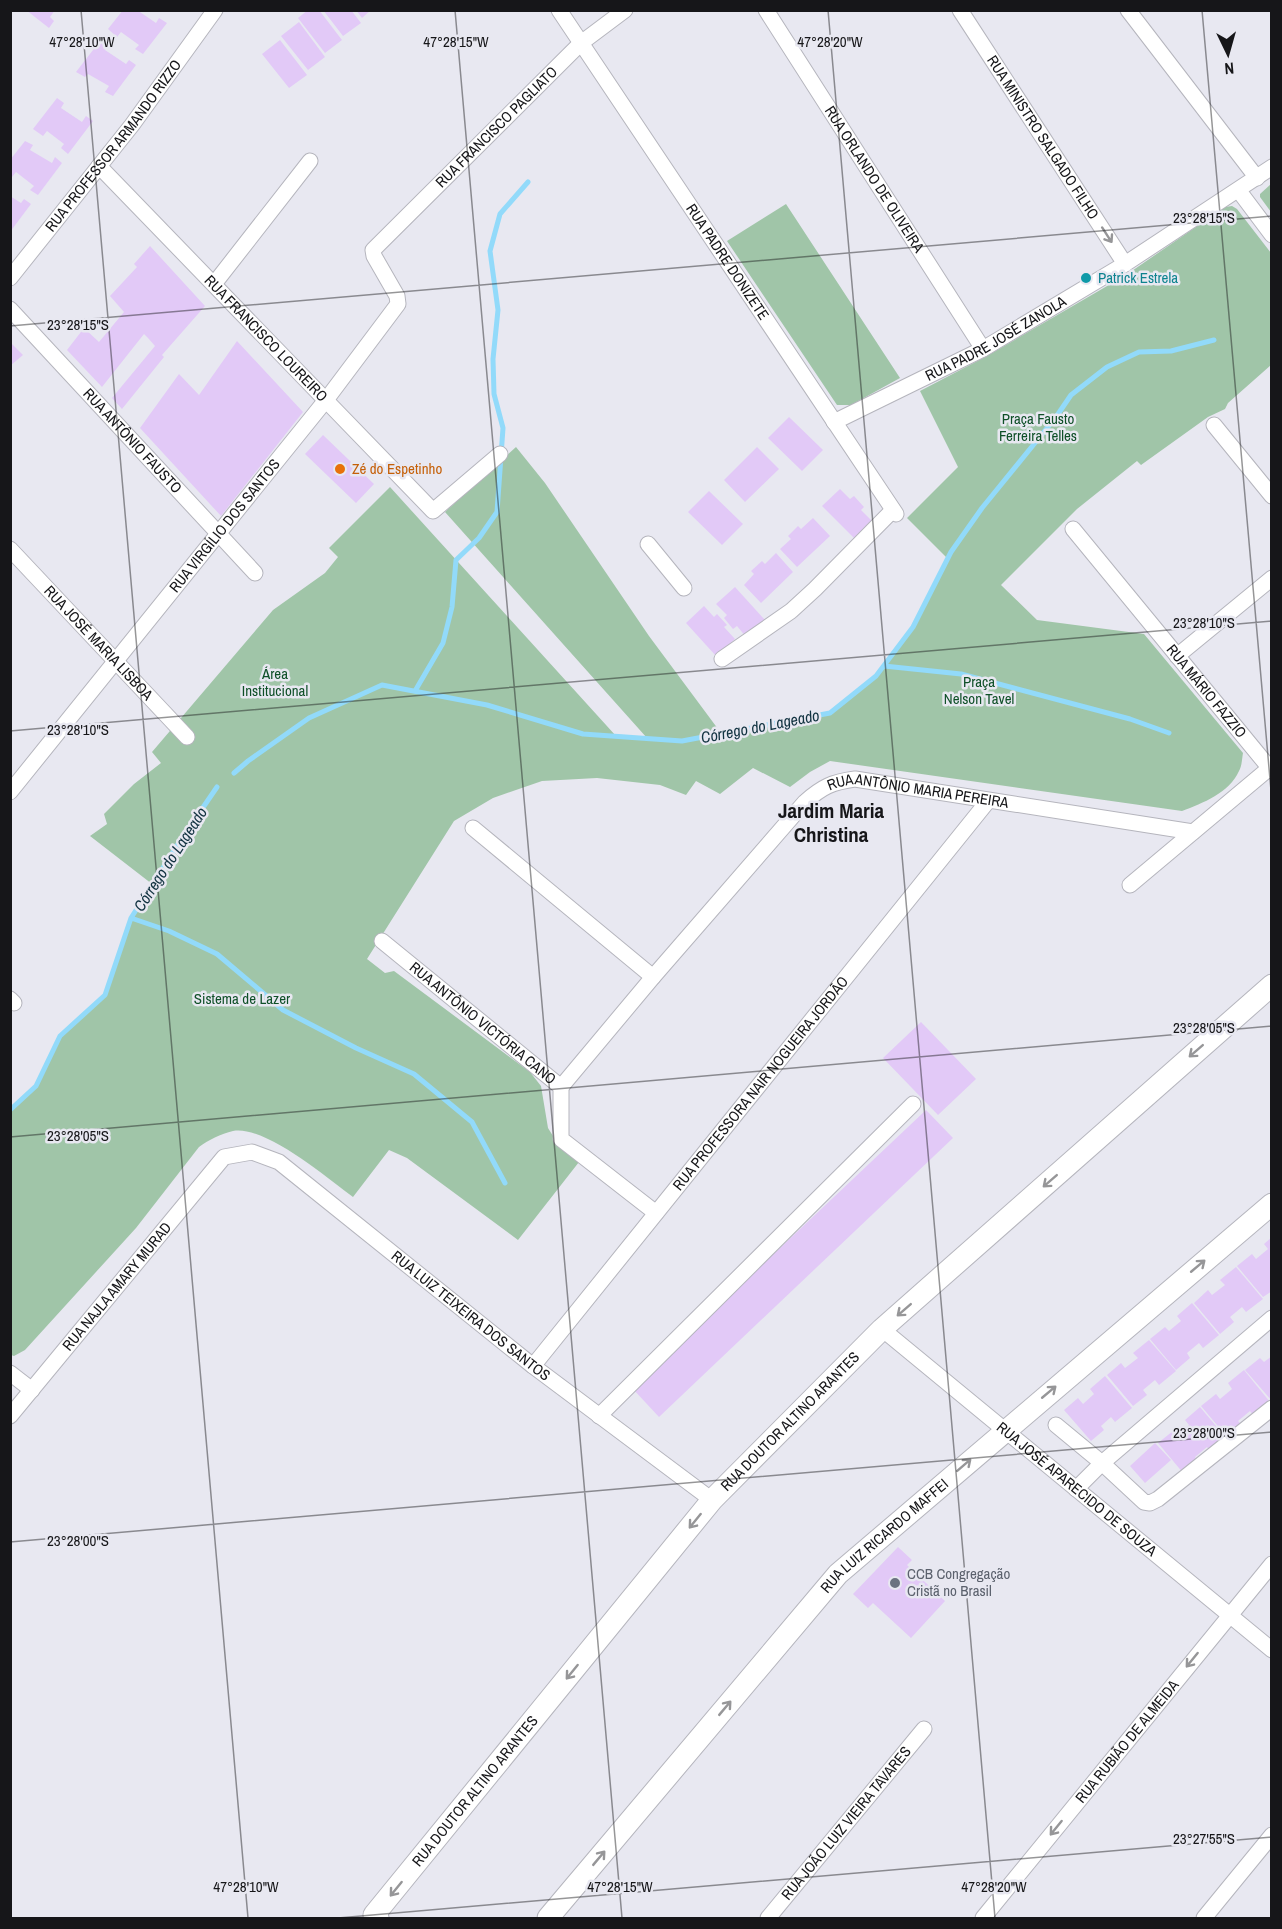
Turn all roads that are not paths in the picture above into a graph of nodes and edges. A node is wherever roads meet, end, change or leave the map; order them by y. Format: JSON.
{"nodes":[{"id":1,"x":215,"y":10,"type":"edge"},
{"id":2,"x":560,"y":10,"type":"edge"},
{"id":3,"x":625,"y":10,"type":"edge"},
{"id":4,"x":766,"y":10,"type":"edge"},
{"id":5,"x":960,"y":10,"type":"edge"},
{"id":6,"x":1128,"y":10,"type":"edge"},
{"id":7,"x":581,"y":43,"type":"junction"},
{"id":8,"x":310,"y":161,"type":"dead end"},
{"id":9,"x":99,"y":166,"type":"junction"},
{"id":10,"x":1272,"y":168,"type":"edge"},
{"id":11,"x":1257,"y":178,"type":"junction"},
{"id":12,"x":1239,"y":191,"type":"junction"},
{"id":13,"x":1272,"y":235,"type":"edge"},
{"id":14,"x":374,"y":250,"type":"joint"},
{"id":15,"x":1125,"y":264,"type":"junction"},
{"id":16,"x":10,"y":278,"type":"edge"},
{"id":17,"x":214,"y":284,"type":"junction"},
{"id":18,"x":10,"y":309,"type":"edge"},
{"id":19,"x":983,"y":349,"type":"junction"},
{"id":20,"x":326,"y":400,"type":"junction"},
{"id":21,"x":834,"y":422,"type":"junction"},
{"id":22,"x":1214,"y":425,"type":"dead end"},
{"id":23,"x":500,"y":454,"type":"dead end"},
{"id":24,"x":1272,"y":496,"type":"edge"},
{"id":25,"x":1073,"y":529,"type":"dead end"},
{"id":26,"x":218,"y":535,"type":"junction"},
{"id":27,"x":648,"y":544,"type":"dead end"},
{"id":28,"x":10,"y":549,"type":"edge"},
{"id":29,"x":255,"y":573,"type":"dead end"},
{"id":30,"x":1272,"y":578,"type":"edge"},
{"id":31,"x":684,"y":588,"type":"dead end"},
{"id":32,"x":1177,"y":656,"type":"junction"},
{"id":33,"x":722,"y":659,"type":"dead end"},
{"id":34,"x":115,"y":662,"type":"junction"},
{"id":35,"x":186,"y":737,"type":"dead end"},
{"id":36,"x":1271,"y":768,"type":"edge"},
{"id":37,"x":11,"y":789,"type":"edge"},
{"id":38,"x":988,"y":801,"type":"junction"},
{"id":39,"x":473,"y":828,"type":"dead end"},
{"id":40,"x":1193,"y":832,"type":"junction"},
{"id":41,"x":1130,"y":885,"type":"dead end"},
{"id":42,"x":382,"y":941,"type":"dead end"},
{"id":43,"x":653,"y":977,"type":"junction"},
{"id":44,"x":1272,"y":985,"type":"edge"},
{"id":45,"x":561,"y":1087,"type":"junction"},
{"id":46,"x":913,"y":1104,"type":"dead end"},
{"id":47,"x":224,"y":1157,"type":"joint"},
{"id":48,"x":1272,"y":1204,"type":"edge"},
{"id":49,"x":656,"y":1213,"type":"junction"},
{"id":50,"x":1272,"y":1318,"type":"edge"},
{"id":51,"x":882,"y":1329,"type":"junction"},
{"id":52,"x":533,"y":1366,"type":"junction"},
{"id":53,"x":10,"y":1373,"type":"edge"},
{"id":54,"x":32,"y":1390,"type":"junction"},
{"id":55,"x":1272,"y":1408,"type":"edge"},
{"id":56,"x":10,"y":1416,"type":"edge"},
{"id":57,"x":598,"y":1416,"type":"junction"},
{"id":58,"x":1056,"y":1425,"type":"dead end"},
{"id":59,"x":1005,"y":1430,"type":"junction"},
{"id":60,"x":1102,"y":1463,"type":"junction"},
{"id":61,"x":1076,"y":1489,"type":"junction"},
{"id":62,"x":712,"y":1500,"type":"junction"},
{"id":63,"x":1272,"y":1564,"type":"edge"},
{"id":64,"x":1229,"y":1615,"type":"junction"},
{"id":65,"x":1272,"y":1650,"type":"edge"},
{"id":66,"x":924,"y":1729,"type":"dead end"},
{"id":67,"x":1272,"y":1835,"type":"edge"},
{"id":68,"x":375,"y":1917,"type":"edge"},
{"id":69,"x":548,"y":1918,"type":"edge"},
{"id":70,"x":768,"y":1918,"type":"edge"},
{"id":71,"x":983,"y":1918,"type":"edge"},
{"id":72,"x":1204,"y":1918,"type":"edge"}],
"edges":[{"from":1,"to":9,"type":"street","name":"RUA PROFESSOR ARMANDO RIZZO"},
{"from":2,"to":7,"type":"street","name":"RUA PADRE DONIZETE"},
{"from":3,"to":7,"type":"street","name":"RUA FRANCISCO PAGLIATO"},
{"from":4,"to":19,"type":"street","name":"RUA ORLANDO DE OLIVEIRA"},
{"from":5,"to":15,"type":"street","name":"RUA MINISTRO SALGADO FILHO","one_way":true},
{"from":6,"to":11,"type":"street"},
{"from":7,"to":14,"type":"street","name":"RUA FRANCISCO PAGLIATO"},
{"from":7,"to":21,"type":"street","name":"RUA PADRE DONIZETE"},
{"from":8,"to":17,"type":"street"},
{"from":9,"to":16,"type":"street","name":"RUA PROFESSOR ARMANDO RIZZO"},
{"from":9,"to":17,"type":"street","name":"RUA FRANCISCO LOUREIRO"},
{"from":10,"to":11,"type":"street","name":"RUA PADRE JOSÉ ZANOLA"},
{"from":11,"to":12,"type":"street","name":"RUA PADRE JOSÉ ZANOLA"},
{"from":12,"to":13,"type":"street"},
{"from":12,"to":15,"type":"street","name":"RUA PADRE JOSÉ ZANOLA"},
{"from":14,"to":20,"type":"street","name":"RUA VIRGÍLIO DOS SANTOS"},
{"from":15,"to":19,"type":"street","name":"RUA PADRE JOSÉ ZANOLA"},
{"from":17,"to":20,"type":"street","name":"RUA FRANCISCO LOUREIRO"},
{"from":18,"to":26,"type":"street","name":"RUA ANTÔNIO FAUSTO"},
{"from":19,"to":21,"type":"street","name":"RUA PADRE JOSÉ ZANOLA"},
{"from":20,"to":23,"type":"street","name":"RUA FRANCISCO LOUREIRO"},
{"from":20,"to":26,"type":"street","name":"RUA VIRGÍLIO DOS SANTOS"},
{"from":21,"to":33,"type":"street","name":"RUA PADRE DONIZETE"},
{"from":22,"to":24,"type":"street"},
{"from":25,"to":32,"type":"street","name":"RUA MÁRIO FAZZIO"},
{"from":26,"to":29,"type":"street","name":"RUA ANTÔNIO FAUSTO"},
{"from":26,"to":34,"type":"street","name":"RUA VIRGÍLIO DOS SANTOS"},
{"from":27,"to":31,"type":"street"},
{"from":28,"to":34,"type":"street","name":"RUA JOSÉ MARIA LISBOA"},
{"from":30,"to":32,"type":"street"},
{"from":32,"to":36,"type":"street","name":"RUA MÁRIO FAZZIO"},
{"from":34,"to":35,"type":"street","name":"RUA JOSÉ MARIA LISBOA"},
{"from":34,"to":37,"type":"street","name":"RUA VIRGÍLIO DOS SANTOS"},
{"from":36,"to":40,"type":"street"},
{"from":38,"to":40,"type":"street","name":"RUA ANTÔNIO MARIA PEREIRA"},
{"from":38,"to":43,"type":"street","name":"RUA ANTÔNIO MARIA PEREIRA"},
{"from":38,"to":49,"type":"street","name":"RUA PROFESSORA NAIR NOGUEIRA JORDÃO"},
{"from":39,"to":43,"type":"street"},
{"from":40,"to":41,"type":"street"},
{"from":42,"to":45,"type":"street","name":"RUA ANTÔNIO VICTÓRIA CANO"},
{"from":43,"to":45,"type":"street","name":"RUA ANTÔNIO MARIA PEREIRA"},
{"from":44,"to":51,"type":"street","name":"RUA DOUTOR ALTINO ARANTES","one_way":true},
{"from":45,"to":49,"type":"street","name":"RUA ANTÔNIO VICTÓRIA CANO"},
{"from":46,"to":57,"type":"street"},
{"from":47,"to":52,"type":"street","name":"RUA LUIZ TEIXEIRA DOS SANTOS"},
{"from":47,"to":54,"type":"street","name":"RUA NAJLA AMARY MURAD"},
{"from":59,"to":48,"type":"street","name":"RUA LUIZ RICARDO MAFFEI","one_way":true},
{"from":49,"to":52,"type":"street","name":"RUA PROFESSORA NAIR NOGUEIRA JORDÃO"},
{"from":50,"to":60,"type":"street"},
{"from":51,"to":59,"type":"street","name":"RUA JOSÉ APARECIDO DE SOUZA"},
{"from":51,"to":62,"type":"street","name":"RUA DOUTOR ALTINO ARANTES"},
{"from":52,"to":57,"type":"street","name":"RUA LUIZ TEIXEIRA DOS SANTOS"},
{"from":53,"to":54,"type":"street"},
{"from":54,"to":56,"type":"street","name":"RUA NAJLA AMARY MURAD"},
{"from":55,"to":60,"type":"street"},
{"from":57,"to":62,"type":"street","name":"RUA LUIZ TEIXEIRA DOS SANTOS"},
{"from":58,"to":60,"type":"street"},
{"from":59,"to":61,"type":"street","name":"RUA JOSÉ APARECIDO DE SOUZA"},
{"from":69,"to":59,"type":"street","name":"RUA LUIZ RICARDO MAFFEI","one_way":true},
{"from":60,"to":61,"type":"street"},
{"from":61,"to":64,"type":"street","name":"RUA JOSÉ APARECIDO DE SOUZA"},
{"from":62,"to":68,"type":"street","name":"RUA DOUTOR ALTINO ARANTES","one_way":true},
{"from":63,"to":64,"type":"street","name":"RUA RUBIÃO DE ALMEIDA"},
{"from":64,"to":65,"type":"street","name":"RUA JOSÉ APARECIDO DE SOUZA"},
{"from":64,"to":71,"type":"street","name":"RUA RUBIÃO DE ALMEIDA","one_way":true},
{"from":66,"to":70,"type":"street","name":"RUA JOÃO LUIZ VIEIRA TAVARES"},
{"from":67,"to":72,"type":"street"}]}
